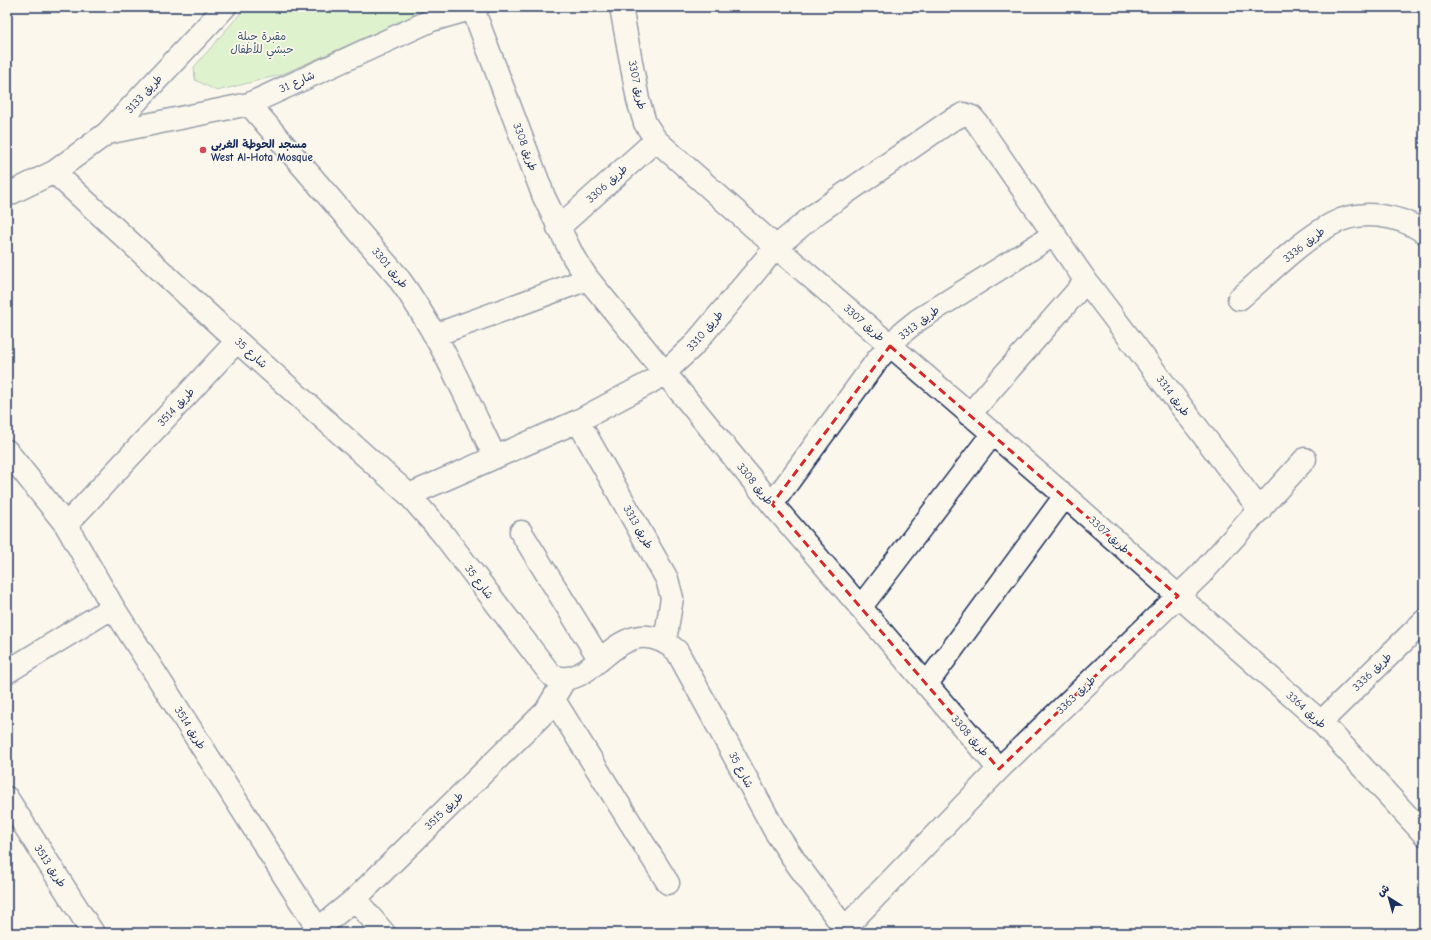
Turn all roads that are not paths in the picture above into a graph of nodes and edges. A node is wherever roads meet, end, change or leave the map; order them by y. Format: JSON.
{"nodes":[{"id":1,"x":622,"y":7,"type":"edge"},
{"id":2,"x":476,"y":8,"type":"edge"},
{"id":3,"x":215,"y":11,"type":"edge"},
{"id":4,"x":249,"y":104,"type":"junction"},
{"id":5,"x":964,"y":114,"type":"joint"},
{"id":6,"x":107,"y":133,"type":"junction"},
{"id":7,"x":656,"y":140,"type":"junction"},
{"id":8,"x":54,"y":172,"type":"junction"},
{"id":9,"x":7,"y":196,"type":"edge"},
{"id":10,"x":558,"y":228,"type":"junction"},
{"id":11,"x":1424,"y":232,"type":"edge"},
{"id":12,"x":1055,"y":234,"type":"junction"},
{"id":13,"x":776,"y":247,"type":"junction"},
{"id":14,"x":588,"y":279,"type":"junction"},
{"id":15,"x":1086,"y":281,"type":"junction"},
{"id":16,"x":1239,"y":299,"type":"dead end"},
{"id":17,"x":435,"y":335,"type":"junction"},
{"id":18,"x":237,"y":341,"type":"junction"},
{"id":19,"x":890,"y":346,"type":"junction"},
{"id":20,"x":664,"y":373,"type":"junction"},
{"id":21,"x":969,"y":415,"type":"junction"},
{"id":22,"x":578,"y":421,"type":"junction"},
{"id":23,"x":993,"y":433,"type":"junction"},
{"id":24,"x":7,"y":451,"type":"edge"},
{"id":25,"x":495,"y":457,"type":"junction"},
{"id":26,"x":1305,"y":459,"type":"dead end"},
{"id":27,"x":409,"y":495,"type":"junction"},
{"id":28,"x":1065,"y":496,"type":"junction"},
{"id":29,"x":772,"y":504,"type":"junction"},
{"id":30,"x":1260,"y":510,"type":"junction"},
{"id":31,"x":66,"y":526,"type":"junction"},
{"id":32,"x":521,"y":532,"type":"dead end"},
{"id":33,"x":1178,"y":596,"type":"junction"},
{"id":34,"x":113,"y":607,"type":"junction"},
{"id":35,"x":860,"y":608,"type":"junction"},
{"id":36,"x":1424,"y":621,"type":"edge"},
{"id":37,"x":666,"y":641,"type":"junction"},
{"id":38,"x":600,"y":660,"type":"junction"},
{"id":39,"x":7,"y":672,"type":"edge"},
{"id":40,"x":565,"y":679,"type":"junction"},
{"id":41,"x":926,"y":685,"type":"junction"},
{"id":42,"x":554,"y":700,"type":"junction"},
{"id":43,"x":1321,"y":722,"type":"junction"},
{"id":44,"x":999,"y":769,"type":"junction"},
{"id":45,"x":7,"y":798,"type":"edge"},
{"id":46,"x":1424,"y":834,"type":"edge"},
{"id":47,"x":668,"y":883,"type":"dead end"},
{"id":48,"x":355,"y":899,"type":"junction"},
{"id":49,"x":315,"y":931,"type":"edge"},
{"id":50,"x":847,"y":931,"type":"edge"},
{"id":51,"x":93,"y":933,"type":"edge"},
{"id":52,"x":384,"y":933,"type":"edge"}],
"edges":[{"from":1,"to":7,"type":"street","name":"طريق 3307"},
{"from":2,"to":4,"type":"street","name":"شارع 31"},
{"from":2,"to":10,"type":"street","name":"طريق 3308"},
{"from":3,"to":6,"type":"street","name":"طريق 3133"},
{"from":4,"to":6,"type":"street","name":"شارع 31"},
{"from":4,"to":17,"type":"street","name":"طريق 3301"},
{"from":5,"to":12,"type":"street","name":"طريق 3314"},
{"from":5,"to":13,"type":"street","name":"طريق 3310"},
{"from":6,"to":8,"type":"street","name":"طريق 3133"},
{"from":7,"to":10,"type":"street","name":"طريق 3306"},
{"from":7,"to":13,"type":"street","name":"طريق 3307"},
{"from":8,"to":9,"type":"street"},
{"from":8,"to":18,"type":"street","name":"شارع 35"},
{"from":10,"to":14,"type":"street","name":"طريق 3308"},
{"from":11,"to":16,"type":"street","name":"طريق 3336"},
{"from":12,"to":15,"type":"street","name":"طريق 3314"},
{"from":12,"to":19,"type":"street","name":"طريق 3313"},
{"from":13,"to":19,"type":"street","name":"طريق 3307"},
{"from":13,"to":20,"type":"street","name":"طريق 3310"},
{"from":14,"to":17,"type":"street"},
{"from":14,"to":20,"type":"street","name":"طريق 3308"},
{"from":15,"to":21,"type":"street"},
{"from":15,"to":30,"type":"street","name":"طريق 3314"},
{"from":17,"to":25,"type":"street","name":"طريق 3301"},
{"from":18,"to":27,"type":"street","name":"شارع 35"},
{"from":18,"to":31,"type":"street","name":"طريق 3514"},
{"from":19,"to":21,"type":"street","name":"طريق 3307"},
{"from":19,"to":29,"type":"street","name":"طريق 3313"},
{"from":20,"to":22,"type":"street","name":"طريق 3310"},
{"from":20,"to":29,"type":"street","name":"طريق 3308"},
{"from":21,"to":23,"type":"street","name":"طريق 3307"},
{"from":22,"to":25,"type":"street","name":"طريق 3310"},
{"from":22,"to":37,"type":"street","name":"طريق 3313"},
{"from":23,"to":28,"type":"street","name":"طريق 3307"},
{"from":23,"to":35,"type":"street"},
{"from":24,"to":31,"type":"street","name":"طريق 3514"},
{"from":25,"to":27,"type":"street","name":"طريق 3310"},
{"from":26,"to":30,"type":"street","name":"طريق 3363"},
{"from":27,"to":40,"type":"street","name":"شارع 35"},
{"from":28,"to":33,"type":"street","name":"طريق 3307"},
{"from":28,"to":41,"type":"street"},
{"from":29,"to":35,"type":"street","name":"طريق 3308"},
{"from":30,"to":33,"type":"street","name":"طريق 3363"},
{"from":31,"to":34,"type":"street","name":"طريق 3514"},
{"from":32,"to":38,"type":"street"},
{"from":33,"to":43,"type":"street","name":"طريق 3364"},
{"from":33,"to":44,"type":"street","name":"طريق 3363"},
{"from":34,"to":39,"type":"street"},
{"from":34,"to":49,"type":"street","name":"طريق 3514"},
{"from":35,"to":41,"type":"street","name":"طريق 3308"},
{"from":36,"to":43,"type":"street","name":"طريق 3336"},
{"from":37,"to":38,"type":"street"},
{"from":37,"to":50,"type":"street","name":"شارع 35"},
{"from":38,"to":40,"type":"street"},
{"from":40,"to":42,"type":"street","name":"طريق 3515"},
{"from":41,"to":44,"type":"street","name":"طريق 3308"},
{"from":42,"to":47,"type":"street"},
{"from":42,"to":48,"type":"street","name":"طريق 3515"},
{"from":43,"to":46,"type":"street","name":"طريق 3364"},
{"from":44,"to":50,"type":"street","name":"طريق 3363"},
{"from":45,"to":51,"type":"street","name":"طريق 3513"},
{"from":48,"to":49,"type":"street","name":"طريق 3515"},
{"from":48,"to":52,"type":"street"}]}
